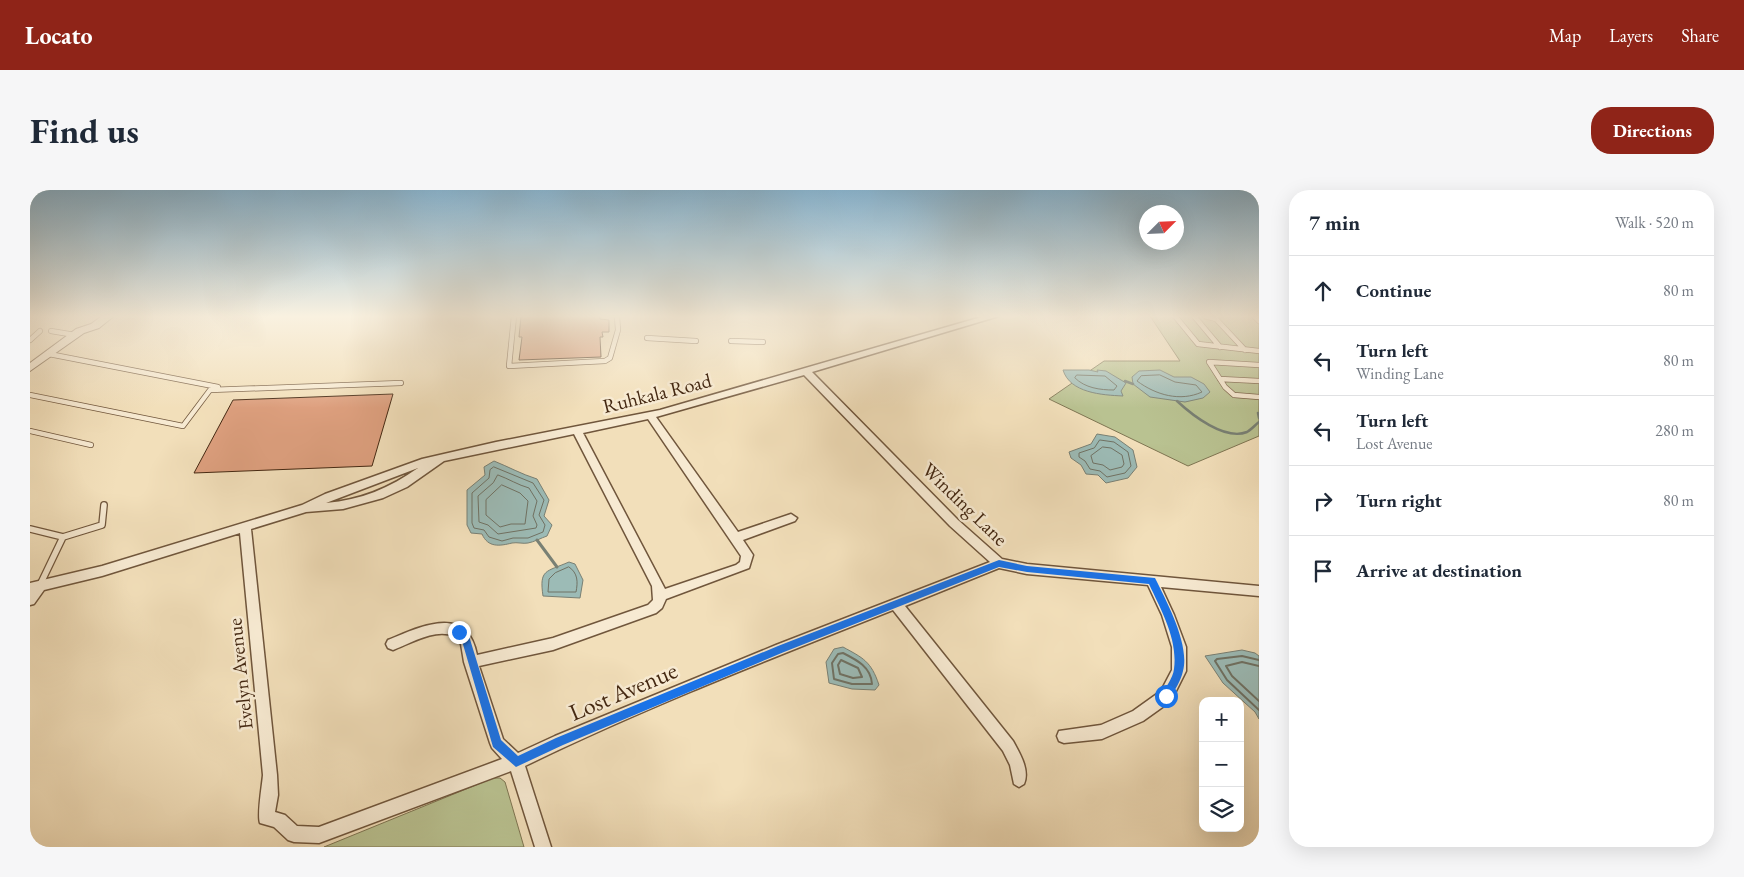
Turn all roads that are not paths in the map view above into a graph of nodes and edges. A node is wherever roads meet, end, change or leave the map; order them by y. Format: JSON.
{"nodes":[{"id":1,"x":60,"y":347,"type":"edge"},
{"id":2,"x":511,"y":347,"type":"edge"},
{"id":3,"x":613,"y":347,"type":"edge"},
{"id":4,"x":890,"y":347,"type":"edge"},
{"id":5,"x":1220,"y":347,"type":"edge"},
{"id":6,"x":1242,"y":347,"type":"edge"},
{"id":7,"x":1245,"y":350,"type":"junction"},
{"id":8,"x":1259,"y":351,"type":"edge"},
{"id":9,"x":50,"y":354,"type":"junction"},
{"id":10,"x":1259,"y":365,"type":"edge"},
{"id":11,"x":30,"y":368,"type":"edge"},
{"id":12,"x":806,"y":371,"type":"junction"},
{"id":13,"x":1220,"y":379,"type":"junction"},
{"id":14,"x":1259,"y":381,"type":"edge"},
{"id":15,"x":401,"y":383,"type":"dead end"},
{"id":16,"x":218,"y":387,"type":"dead end"},
{"id":17,"x":30,"y":395,"type":"edge"},
{"id":18,"x":1259,"y":397,"type":"edge"},
{"id":19,"x":650,"y":415,"type":"junction"},
{"id":20,"x":30,"y":431,"type":"edge"},
{"id":21,"x":578,"y":432,"type":"junction"},
{"id":22,"x":91,"y":445,"type":"dead end"},
{"id":23,"x":442,"y":458,"type":"junction"},
{"id":24,"x":104,"y":505,"type":"dead end"},
{"id":25,"x":306,"y":508,"type":"junction"},
{"id":26,"x":791,"y":518,"type":"dead end"},
{"id":27,"x":245,"y":527,"type":"junction"},
{"id":28,"x":30,"y":529,"type":"edge"},
{"id":29,"x":63,"y":537,"type":"junction"},
{"id":30,"x":735,"y":538,"type":"junction"},
{"id":31,"x":999,"y":563,"type":"junction"},
{"id":32,"x":1152,"y":581,"type":"junction"},
{"id":33,"x":34,"y":587,"type":"edge"},
{"id":34,"x":1259,"y":591,"type":"edge"},
{"id":35,"x":661,"y":595,"type":"junction"},
{"id":36,"x":30,"y":600,"type":"edge"},
{"id":37,"x":896,"y":604,"type":"junction"},
{"id":38,"x":392,"y":644,"type":"dead end"},
{"id":39,"x":471,"y":662,"type":"junction"},
{"id":40,"x":1064,"y":736,"type":"dead end"},
{"id":41,"x":516,"y":762,"type":"junction"},
{"id":42,"x":1020,"y":778,"type":"dead end"},
{"id":43,"x":266,"y":817,"type":"joint"},
{"id":44,"x":543,"y":847,"type":"edge"}],
"edges":[{"from":1,"to":9,"type":"street"},
{"from":2,"to":3,"type":"lane"},
{"from":4,"to":12,"type":"street","name":"Ruhkala Road"},
{"from":5,"to":7,"type":"lane"},
{"from":6,"to":7,"type":"lane"},
{"from":7,"to":8,"type":"lane"},
{"from":9,"to":11,"type":"street"},
{"from":9,"to":16,"type":"lane"},
{"from":10,"to":13,"type":"lane"},
{"from":12,"to":19,"type":"street","name":"Ruhkala Road"},
{"from":12,"to":31,"type":"street","name":"Winding Lane"},
{"from":13,"to":14,"type":"lane"},
{"from":13,"to":18,"type":"lane"},
{"from":15,"to":17,"type":"lane"},
{"from":19,"to":21,"type":"street","name":"Ruhkala Road"},
{"from":19,"to":30,"type":"street"},
{"from":20,"to":22,"type":"lane"},
{"from":21,"to":23,"type":"street","name":"Ruhkala Road"},
{"from":21,"to":35,"type":"street"},
{"from":23,"to":25,"type":"street","name":"Ruhkala Road"},
{"from":23,"to":25,"type":"street","name":"Ruhkala Road"},
{"from":24,"to":29,"type":"lane"},
{"from":25,"to":27,"type":"street","name":"Ruhkala Road"},
{"from":26,"to":30,"type":"street"},
{"from":27,"to":33,"type":"street","name":"Ruhkala Road"},
{"from":27,"to":43,"type":"street","name":"Evelyn Avenue"},
{"from":28,"to":29,"type":"lane"},
{"from":29,"to":33,"type":"lane"},
{"from":30,"to":35,"type":"street"},
{"from":31,"to":32,"type":"street","name":"Winding Lane"},
{"from":31,"to":37,"type":"street","name":"Lost Avenue"},
{"from":32,"to":34,"type":"street","name":"Winding Lane"},
{"from":32,"to":40,"type":"street"},
{"from":33,"to":36,"type":"street"},
{"from":35,"to":39,"type":"street"},
{"from":37,"to":41,"type":"street","name":"Lost Avenue"},
{"from":37,"to":42,"type":"street"},
{"from":38,"to":39,"type":"street"},
{"from":39,"to":41,"type":"street"},
{"from":41,"to":43,"type":"street","name":"Lost Avenue"},
{"from":41,"to":44,"type":"street"}]}
